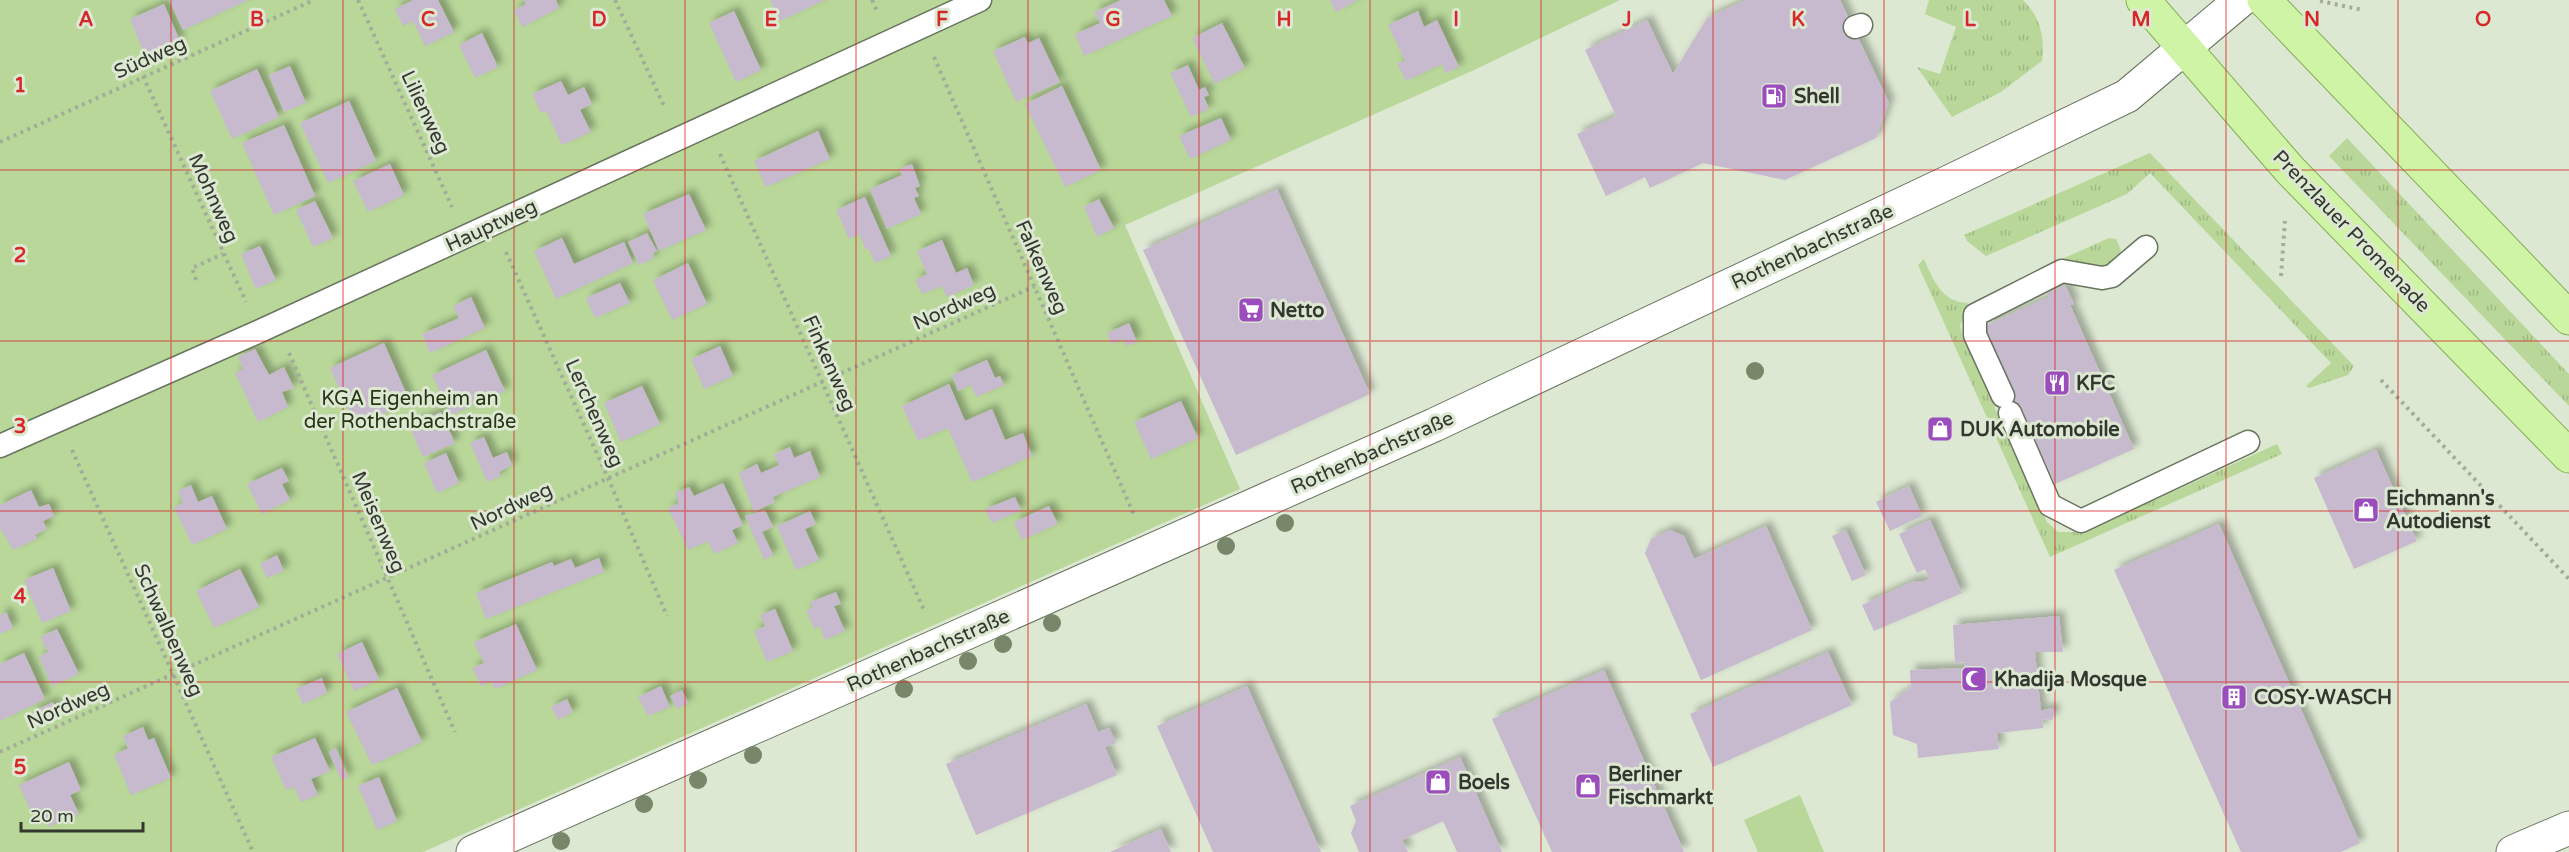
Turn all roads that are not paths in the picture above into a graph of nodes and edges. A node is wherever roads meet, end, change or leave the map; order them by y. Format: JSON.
{"nodes":[{"id":1,"x":980,"y":0,"type":"edge"},
{"id":2,"x":2143,"y":0,"type":"edge"},
{"id":3,"x":2241,"y":0,"type":"edge"},
{"id":4,"x":2264,"y":0,"type":"edge"},
{"id":5,"x":2185,"y":48,"type":"junction"},
{"id":6,"x":2146,"y":247,"type":"dead end"},
{"id":7,"x":2569,"y":318,"type":"edge"},
{"id":8,"x":2248,"y":442,"type":"dead end"},
{"id":9,"x":0,"y":446,"type":"edge"},
{"id":10,"x":2569,"y":456,"type":"edge"},
{"id":11,"x":2569,"y":828,"type":"edge"},
{"id":12,"x":473,"y":852,"type":"edge"},
{"id":13,"x":2513,"y":852,"type":"edge"}],
"edges":[{"from":1,"to":9,"type":"lane","name":"Hauptweg"},
{"from":2,"to":5,"type":"main road","name":"Prenzlauer Promenade"},
{"from":3,"to":5,"type":"main road","name":"Rothenbachstraße"},
{"from":4,"to":7,"type":"main road"},
{"from":5,"to":10,"type":"main road","name":"Prenzlauer Promenade"},
{"from":5,"to":12,"type":"main road","name":"Rothenbachstraße"},
{"from":6,"to":8,"type":"lane"},
{"from":11,"to":13,"type":"main road"}]}
